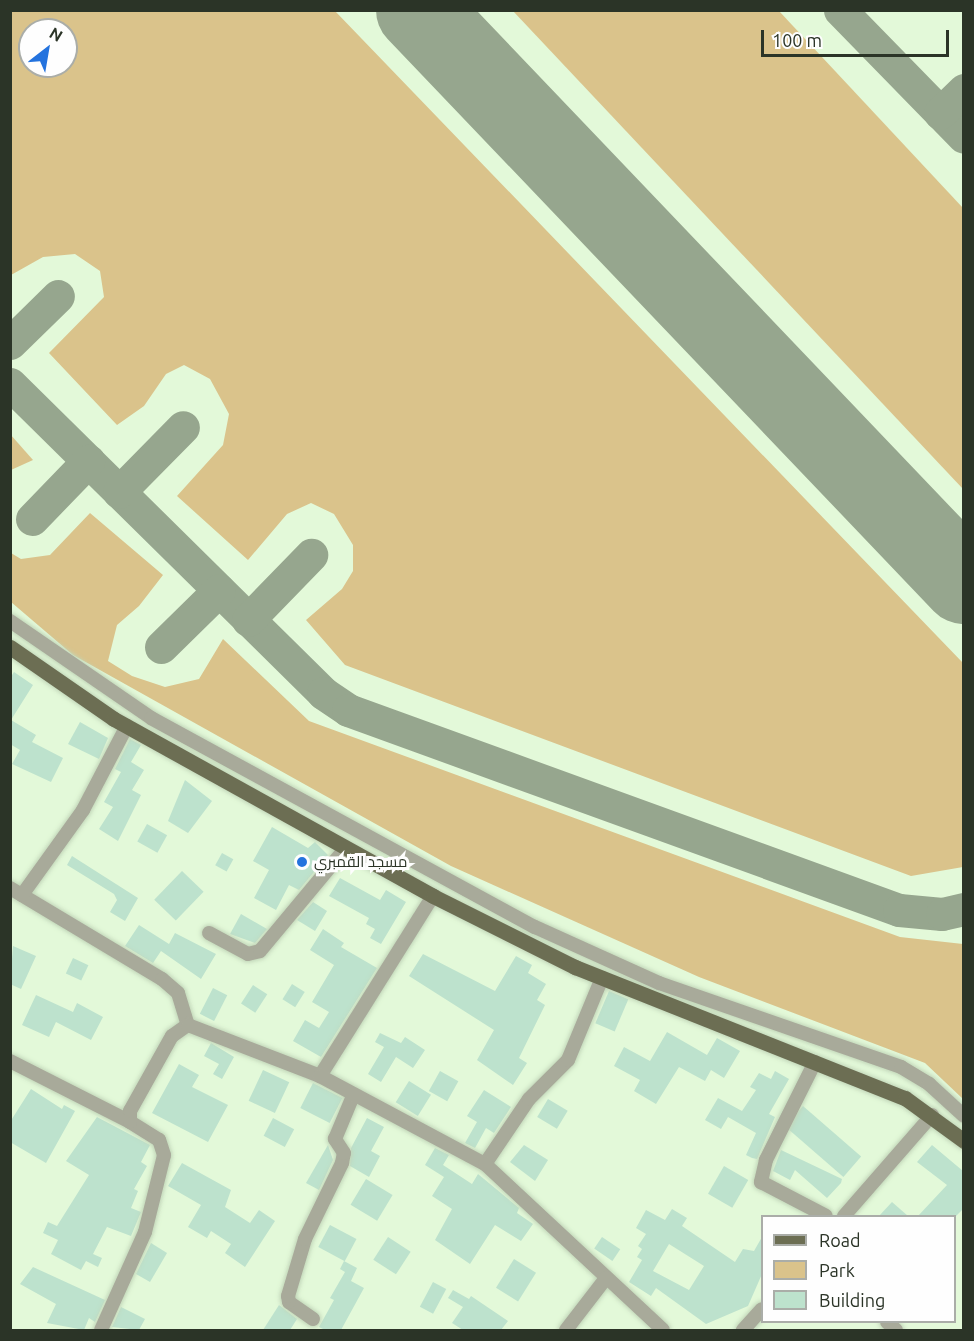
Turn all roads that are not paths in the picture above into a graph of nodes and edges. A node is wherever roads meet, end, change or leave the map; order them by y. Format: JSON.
{"nodes":[{"id":1,"x":10,"y":621,"type":"edge"},
{"id":2,"x":10,"y":646,"type":"edge"},
{"id":3,"x":127,"y":726,"type":"junction"},
{"id":4,"x":345,"y":849,"type":"junction"},
{"id":5,"x":16,"y":891,"type":"edge"},
{"id":6,"x":433,"y":896,"type":"junction"},
{"id":7,"x":209,"y":933,"type":"dead end"},
{"id":8,"x":602,"y":978,"type":"junction"},
{"id":9,"x":188,"y":1025,"type":"junction"},
{"id":10,"x":10,"y":1061,"type":"edge"},
{"id":11,"x":815,"y":1062,"type":"junction"},
{"id":12,"x":320,"y":1076,"type":"junction"},
{"id":13,"x":353,"y":1096,"type":"junction"},
{"id":14,"x":932,"y":1115,"type":"junction"},
{"id":15,"x":963,"y":1116,"type":"edge"},
{"id":16,"x":130,"y":1122,"type":"junction"},
{"id":17,"x":963,"y":1141,"type":"edge"},
{"id":18,"x":485,"y":1164,"type":"junction"},
{"id":19,"x":824,"y":1215,"type":"edge"},
{"id":20,"x":845,"y":1215,"type":"edge"},
{"id":21,"x":606,"y":1278,"type":"junction"},
{"id":22,"x":761,"y":1310,"type":"edge"},
{"id":23,"x":313,"y":1319,"type":"dead end"},
{"id":24,"x":101,"y":1330,"type":"edge"},
{"id":25,"x":566,"y":1330,"type":"edge"},
{"id":26,"x":663,"y":1330,"type":"edge"},
{"id":27,"x":743,"y":1330,"type":"edge"}],
"edges":[{"from":1,"to":15,"type":"street"},
{"from":2,"to":3,"type":"main road"},
{"from":3,"to":4,"type":"main road"},
{"from":3,"to":5,"type":"street"},
{"from":4,"to":6,"type":"main road"},
{"from":4,"to":7,"type":"street"},
{"from":5,"to":9,"type":"street"},
{"from":6,"to":8,"type":"main road"},
{"from":6,"to":12,"type":"street"},
{"from":8,"to":11,"type":"main road"},
{"from":8,"to":18,"type":"street"},
{"from":9,"to":12,"type":"street"},
{"from":9,"to":16,"type":"street"},
{"from":10,"to":16,"type":"street"},
{"from":11,"to":14,"type":"main road"},
{"from":11,"to":19,"type":"street"},
{"from":12,"to":13,"type":"street"},
{"from":13,"to":18,"type":"street"},
{"from":13,"to":23,"type":"street"},
{"from":14,"to":17,"type":"main road"},
{"from":14,"to":20,"type":"street"},
{"from":16,"to":24,"type":"street"},
{"from":18,"to":21,"type":"street"},
{"from":21,"to":25,"type":"street"},
{"from":21,"to":26,"type":"street"},
{"from":22,"to":27,"type":"street"}]}
